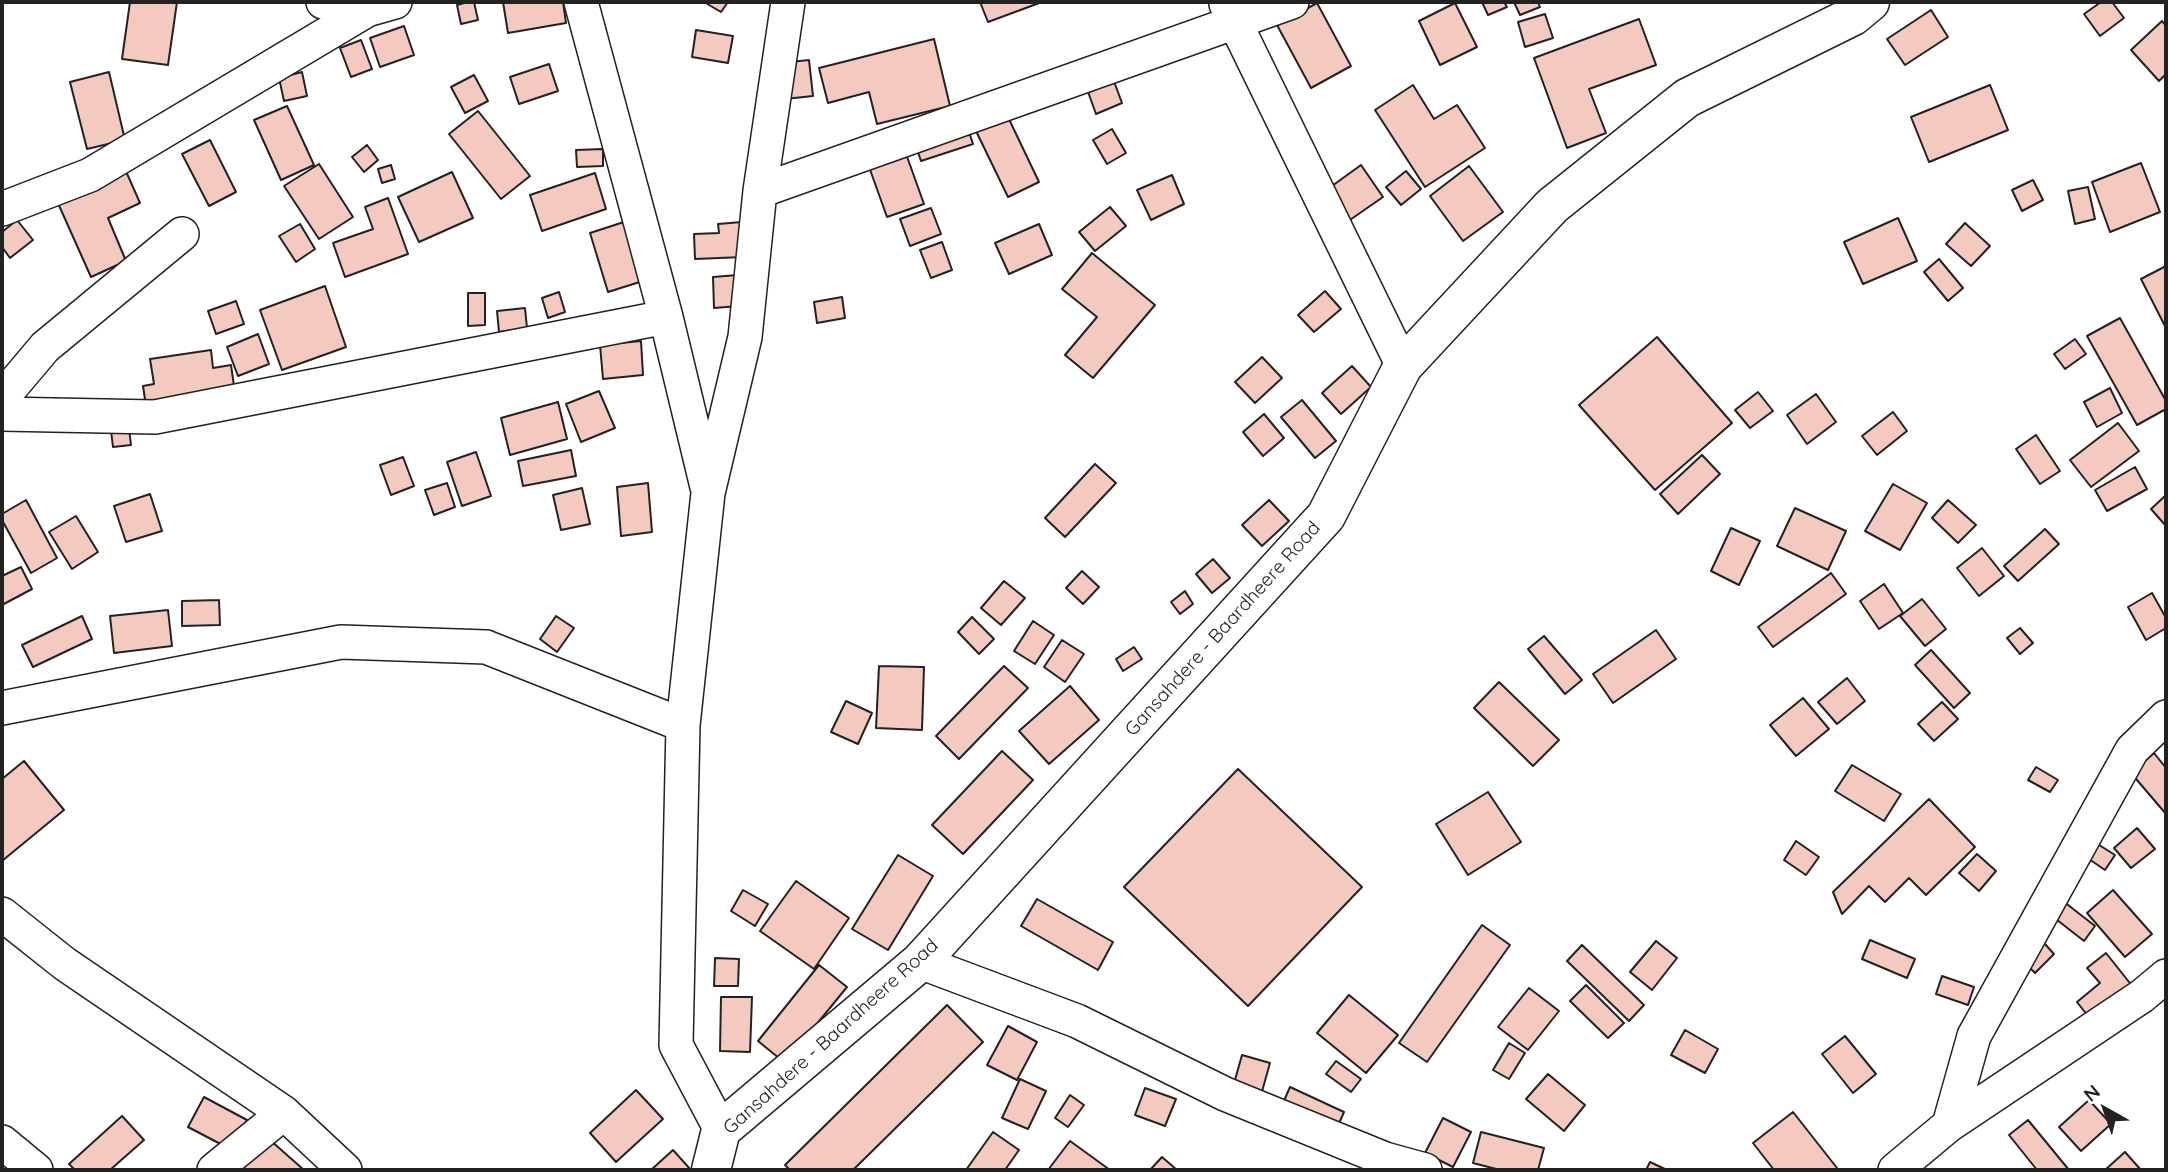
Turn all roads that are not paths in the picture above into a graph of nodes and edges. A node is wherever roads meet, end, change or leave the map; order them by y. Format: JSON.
{"nodes":[{"id":1,"x":323,"y":2,"type":"edge"},
{"id":2,"x":581,"y":2,"type":"edge"},
{"id":3,"x":788,"y":2,"type":"edge"},
{"id":4,"x":1292,"y":2,"type":"edge"},
{"id":5,"x":1870,"y":2,"type":"edge"},
{"id":6,"x":381,"y":6,"type":"edge"},
{"id":7,"x":1230,"y":12,"type":"edge"},
{"id":8,"x":760,"y":191,"type":"junction"},
{"id":9,"x":2,"y":209,"type":"edge"},
{"id":10,"x":182,"y":234,"type":"dead end"},
{"id":11,"x":666,"y":317,"type":"junction"},
{"id":12,"x":1403,"y":366,"type":"junction"},
{"id":13,"x":2,"y":398,"type":"edge"},
{"id":14,"x":2,"y":414,"type":"edge"},
{"id":15,"x":708,"y":493,"type":"junction"},
{"id":16,"x":2,"y":708,"type":"edge"},
{"id":17,"x":2166,"y":717,"type":"edge"},
{"id":18,"x":683,"y":725,"type":"junction"},
{"id":19,"x":2,"y":914,"type":"edge"},
{"id":20,"x":920,"y":962,"type":"junction"},
{"id":21,"x":2166,"y":976,"type":"edge"},
{"id":22,"x":284,"y":1113,"type":"junction"},
{"id":23,"x":1950,"y":1125,"type":"junction"},
{"id":24,"x":721,"y":1130,"type":"junction"},
{"id":25,"x":2,"y":1142,"type":"edge"},
{"id":26,"x":1381,"y":1165,"type":"edge"},
{"id":27,"x":36,"y":1170,"type":"edge"},
{"id":28,"x":214,"y":1170,"type":"edge"},
{"id":29,"x":345,"y":1170,"type":"edge"},
{"id":30,"x":711,"y":1170,"type":"edge"},
{"id":31,"x":1425,"y":1170,"type":"edge"},
{"id":32,"x":1895,"y":1170,"type":"edge"}],
"edges":[{"from":1,"to":6,"type":"street"},
{"from":2,"to":11,"type":"street"},
{"from":3,"to":8,"type":"street"},
{"from":4,"to":7,"type":"street"},
{"from":5,"to":12,"type":"main road","name":"Gansahdere - Baardheere Road"},
{"from":6,"to":9,"type":"street"},
{"from":7,"to":8,"type":"street"},
{"from":7,"to":12,"type":"street"},
{"from":8,"to":15,"type":"street"},
{"from":10,"to":13,"type":"street"},
{"from":11,"to":14,"type":"street"},
{"from":11,"to":15,"type":"street"},
{"from":12,"to":20,"type":"main road","name":"Gansahdere - Baardheere Road"},
{"from":15,"to":18,"type":"street"},
{"from":16,"to":18,"type":"street"},
{"from":17,"to":23,"type":"street"},
{"from":18,"to":24,"type":"street"},
{"from":19,"to":22,"type":"street"},
{"from":20,"to":24,"type":"main road","name":"Gansahdere - Baardheere Road"},
{"from":20,"to":26,"type":"street"},
{"from":21,"to":23,"type":"street"},
{"from":22,"to":28,"type":"street"},
{"from":22,"to":29,"type":"street"},
{"from":23,"to":32,"type":"street"},
{"from":24,"to":30,"type":"main road","name":"Gansahdere - Baardheere Road"},
{"from":25,"to":27,"type":"street"},
{"from":26,"to":31,"type":"street"}]}
